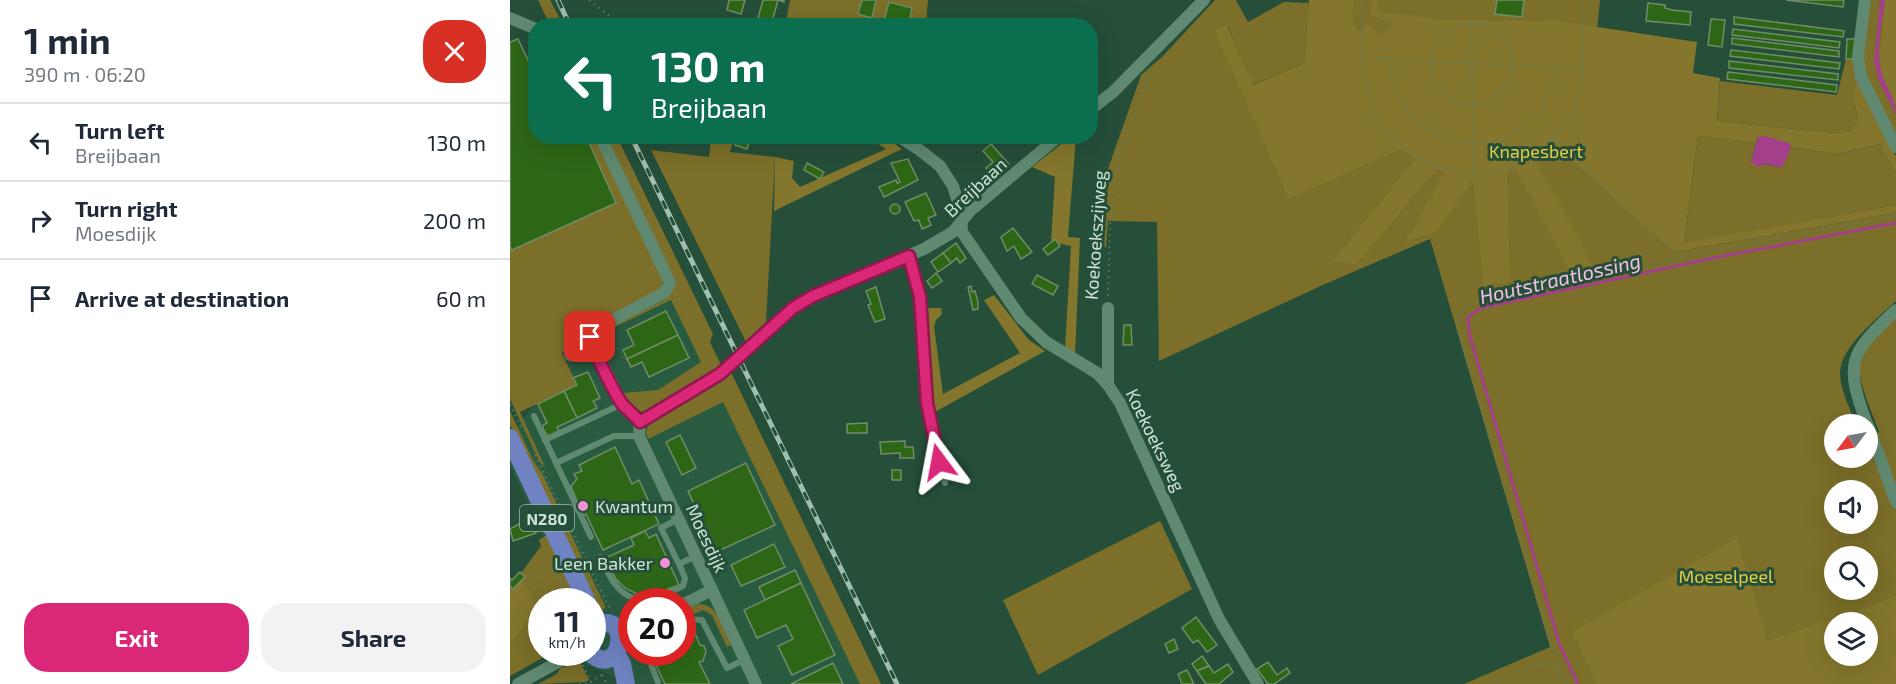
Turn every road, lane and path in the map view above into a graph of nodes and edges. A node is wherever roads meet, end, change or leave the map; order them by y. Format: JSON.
{"nodes":[{"id":1,"x":589,"y":0,"type":"edge"},
{"id":2,"x":1204,"y":0,"type":"edge"},
{"id":3,"x":1362,"y":0,"type":"edge"},
{"id":4,"x":1581,"y":0,"type":"edge"},
{"id":5,"x":1865,"y":0,"type":"edge"},
{"id":6,"x":510,"y":18,"type":"edge"},
{"id":7,"x":612,"y":18,"type":"edge"},
{"id":8,"x":1471,"y":23,"type":"junction"},
{"id":9,"x":528,"y":25,"type":"edge"},
{"id":10,"x":1363,"y":58,"type":"junction"},
{"id":11,"x":1146,"y":59,"type":"junction"},
{"id":12,"x":1389,"y":59,"type":"junction"},
{"id":13,"x":1431,"y":61,"type":"junction"},
{"id":14,"x":1472,"y":63,"type":"junction"},
{"id":15,"x":1511,"y":65,"type":"junction"},
{"id":16,"x":1556,"y":68,"type":"junction"},
{"id":17,"x":1582,"y":69,"type":"junction"},
{"id":18,"x":1098,"y":103,"type":"edge"},
{"id":19,"x":1473,"y":103,"type":"junction"},
{"id":20,"x":1554,"y":138,"type":"junction"},
{"id":21,"x":1473,"y":142,"type":"junction"},
{"id":22,"x":604,"y":144,"type":"edge"},
{"id":23,"x":910,"y":144,"type":"edge"},
{"id":24,"x":1050,"y":144,"type":"edge"},
{"id":25,"x":1896,"y":147,"type":"edge"},
{"id":26,"x":1474,"y":172,"type":"junction"},
{"id":27,"x":1896,"y":215,"type":"edge"},
{"id":28,"x":962,"y":222,"type":"junction"},
{"id":29,"x":909,"y":256,"type":"junction"},
{"id":30,"x":1675,"y":259,"type":"junction"},
{"id":31,"x":1108,"y":308,"type":"joint"},
{"id":32,"x":1896,"y":310,"type":"edge"},
{"id":33,"x":591,"y":345,"type":"junction"},
{"id":34,"x":570,"y":356,"type":"dead end"},
{"id":35,"x":1108,"y":384,"type":"junction"},
{"id":36,"x":510,"y":404,"type":"edge"},
{"id":37,"x":622,"y":404,"type":"junction"},
{"id":38,"x":1863,"y":414,"type":"edge"},
{"id":39,"x":534,"y":416,"type":"dead end"},
{"id":40,"x":640,"y":422,"type":"junction"},
{"id":41,"x":517,"y":435,"type":"edge"},
{"id":42,"x":639,"y":436,"type":"junction"},
{"id":43,"x":545,"y":440,"type":"junction"},
{"id":44,"x":533,"y":451,"type":"dead end"},
{"id":45,"x":1878,"y":454,"type":"edge"},
{"id":46,"x":556,"y":463,"type":"junction"},
{"id":47,"x":945,"y":483,"type":"dead end"},
{"id":48,"x":1896,"y":502,"type":"edge"},
{"id":49,"x":679,"y":519,"type":"junction"},
{"id":50,"x":591,"y":537,"type":"dead end"},
{"id":51,"x":696,"y":556,"type":"junction"},
{"id":52,"x":600,"y":557,"type":"dead end"},
{"id":53,"x":679,"y":564,"type":"junction"},
{"id":54,"x":579,"y":588,"type":"edge"},
{"id":55,"x":581,"y":588,"type":"edge"},
{"id":56,"x":712,"y":590,"type":"junction"},
{"id":57,"x":696,"y":597,"type":"edge"},
{"id":58,"x":696,"y":620,"type":"edge"},
{"id":59,"x":606,"y":645,"type":"edge"},
{"id":60,"x":745,"y":659,"type":"junction"},
{"id":61,"x":547,"y":666,"type":"edge"},
{"id":62,"x":593,"y":666,"type":"edge"},
{"id":63,"x":593,"y":666,"type":"edge"},
{"id":64,"x":652,"y":666,"type":"edge"},
{"id":65,"x":1558,"y":668,"type":"junction"},
{"id":66,"x":591,"y":681,"type":"junction"},
{"id":67,"x":658,"y":682,"type":"dead end"},
{"id":68,"x":1498,"y":683,"type":"edge"},
{"id":69,"x":518,"y":684,"type":"edge"},
{"id":70,"x":579,"y":684,"type":"edge"},
{"id":71,"x":626,"y":684,"type":"edge"},
{"id":72,"x":756,"y":684,"type":"edge"},
{"id":73,"x":1258,"y":684,"type":"edge"},
{"id":74,"x":1491,"y":684,"type":"edge"},
{"id":75,"x":1565,"y":684,"type":"edge"}],
"edges":[{"from":1,"to":7,"type":"path"},
{"from":2,"to":11,"type":"street"},
{"from":3,"to":10,"type":"path"},
{"from":4,"to":17,"type":"path"},
{"from":5,"to":25,"type":"street"},
{"from":6,"to":9,"type":"street"},
{"from":8,"to":13,"type":"path"},
{"from":8,"to":14,"type":"path"},
{"from":8,"to":15,"type":"path"},
{"from":10,"to":12,"type":"path"},
{"from":10,"to":26,"type":"path"},
{"from":11,"to":18,"type":"street"},
{"from":11,"to":31,"type":"path","name":"Koekoekszijweg"},
{"from":12,"to":13,"type":"path"},
{"from":12,"to":21,"type":"path"},
{"from":13,"to":14,"type":"path"},
{"from":13,"to":19,"type":"path"},
{"from":14,"to":15,"type":"path"},
{"from":14,"to":19,"type":"path"},
{"from":15,"to":16,"type":"path"},
{"from":15,"to":19,"type":"path"},
{"from":16,"to":17,"type":"path"},
{"from":16,"to":21,"type":"path"},
{"from":17,"to":20,"type":"path"},
{"from":19,"to":21,"type":"path"},
{"from":20,"to":26,"type":"path"},
{"from":20,"to":30,"type":"path"},
{"from":21,"to":26,"type":"path"},
{"from":22,"to":33,"type":"street"},
{"from":23,"to":28,"type":"street","name":"Koekoeksweg"},
{"from":24,"to":28,"type":"street","name":"Breijbaan"},
{"from":27,"to":30,"type":"path"},
{"from":28,"to":29,"type":"street","name":"Breijbaan"},
{"from":28,"to":35,"type":"street","name":"Koekoeksweg"},
{"from":29,"to":40,"type":"street","name":"Breijbaan"},
{"from":29,"to":47,"type":"lane"},
{"from":30,"to":65,"type":"path"},
{"from":31,"to":35,"type":"street","name":"Koekoekszijweg"},
{"from":32,"to":38,"type":"street"},
{"from":33,"to":34,"type":"street"},
{"from":33,"to":37,"type":"street"},
{"from":35,"to":73,"type":"street","name":"Koekoeksweg"},
{"from":36,"to":41,"type":"path"},
{"from":37,"to":40,"type":"street"},
{"from":37,"to":43,"type":"lane"},
{"from":39,"to":43,"type":"lane"},
{"from":40,"to":42,"type":"street","name":"Moesdijk"},
{"from":41,"to":54,"type":"main road","number":"N280"},
{"from":42,"to":46,"type":"lane"},
{"from":42,"to":49,"type":"street","name":"Moesdijk"},
{"from":43,"to":46,"type":"lane"},
{"from":44,"to":55,"type":"path"},
{"from":45,"to":48,"type":"street"},
{"from":46,"to":50,"type":"lane"},
{"from":49,"to":51,"type":"street","name":"Moesdijk"},
{"from":49,"to":53,"type":"lane"},
{"from":51,"to":53,"type":"lane"},
{"from":51,"to":56,"type":"street","name":"Moesdijk"},
{"from":52,"to":53,"type":"lane"},
{"from":56,"to":57,"type":"street","name":"Moesdijk"},
{"from":56,"to":60,"type":"street","name":"Moesdijk"},
{"from":58,"to":60,"type":"lane"},
{"from":59,"to":71,"type":"main road","number":"N280"},
{"from":60,"to":72,"type":"street","name":"Moesdijk"},
{"from":61,"to":69,"type":"street"},
{"from":62,"to":66,"type":"path"},
{"from":63,"to":66,"type":"path"},
{"from":64,"to":67,"type":"lane"},
{"from":65,"to":68,"type":"path"},
{"from":65,"to":75,"type":"path"},
{"from":66,"to":70,"type":"path"},
{"from":68,"to":74,"type":"path"}]}
